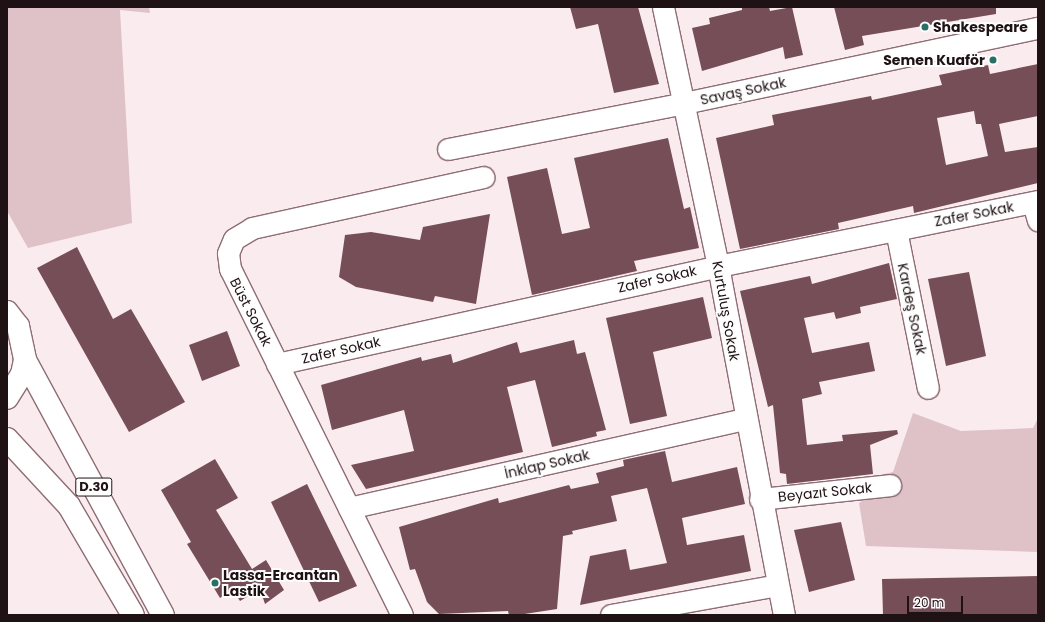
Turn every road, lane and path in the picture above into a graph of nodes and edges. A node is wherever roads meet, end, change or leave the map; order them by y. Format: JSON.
{"nodes":[{"id":1,"x":663,"y":7,"type":"edge"},
{"id":2,"x":1038,"y":28,"type":"edge"},
{"id":3,"x":684,"y":103,"type":"junction"},
{"id":4,"x":485,"y":142,"type":"junction"},
{"id":5,"x":448,"y":149,"type":"dead end"},
{"id":6,"x":1036,"y":208,"type":"edge"},
{"id":7,"x":896,"y":230,"type":"junction"},
{"id":8,"x":718,"y":266,"type":"junction"},
{"id":9,"x":7,"y":312,"type":"edge"},
{"id":10,"x":25,"y":360,"type":"junction"},
{"id":11,"x":277,"y":364,"type":"junction"},
{"id":12,"x":928,"y":388,"type":"dead end"},
{"id":13,"x":7,"y":398,"type":"edge"},
{"id":14,"x":744,"y":419,"type":"junction"},
{"id":15,"x":7,"y":439,"type":"edge"},
{"id":16,"x":7,"y":462,"type":"edge"},
{"id":17,"x":36,"y":466,"type":"junction"},
{"id":18,"x":890,"y":485,"type":"dead end"},
{"id":19,"x":760,"y":499,"type":"junction"},
{"id":20,"x":349,"y":508,"type":"junction"},
{"id":21,"x":777,"y":585,"type":"junction"},
{"id":22,"x":133,"y":615,"type":"edge"},
{"id":23,"x":163,"y":615,"type":"edge"},
{"id":24,"x":402,"y":615,"type":"edge"},
{"id":25,"x":611,"y":615,"type":"edge"},
{"id":26,"x":784,"y":615,"type":"edge"}],
"edges":[{"from":1,"to":3,"type":"street","name":"Kurtuluş Sokak"},
{"from":2,"to":3,"type":"street","name":"Savaş Sokak"},
{"from":3,"to":4,"type":"street","name":"Savaş Sokak"},
{"from":3,"to":8,"type":"street","name":"Kurtuluş Sokak"},
{"from":4,"to":5,"type":"street","name":"Savaş Sokak"},
{"from":4,"to":11,"type":"street","name":"Büst Sokak"},
{"from":6,"to":7,"type":"street","name":"Zafer Sokak"},
{"from":7,"to":8,"type":"street","name":"Zafer Sokak"},
{"from":7,"to":12,"type":"street","name":"Kardeş Sokak"},
{"from":8,"to":11,"type":"street","name":"Zafer Sokak"},
{"from":8,"to":14,"type":"street","name":"Kurtuluş Sokak"},
{"from":9,"to":10,"type":"main road","number":"D.30"},
{"from":10,"to":13,"type":"main road","number":"D.30"},
{"from":10,"to":23,"type":"main road","number":"D.30"},
{"from":11,"to":20,"type":"street","name":"Büst Sokak"},
{"from":14,"to":19,"type":"street","name":"Kurtuluş Sokak"},
{"from":14,"to":20,"type":"street","name":"İnklap Sokak"},
{"from":15,"to":17,"type":"main road","number":"D.30"},
{"from":16,"to":17,"type":"main road"},
{"from":17,"to":22,"type":"main road","number":"D.30"},
{"from":18,"to":19,"type":"street","name":"Beyazıt Sokak"},
{"from":19,"to":21,"type":"street","name":"Kurtuluş Sokak"},
{"from":20,"to":24,"type":"street","name":"Büst Sokak"},
{"from":21,"to":25,"type":"street"},
{"from":21,"to":26,"type":"street","name":"Kurtuluş Sokak"}]}
